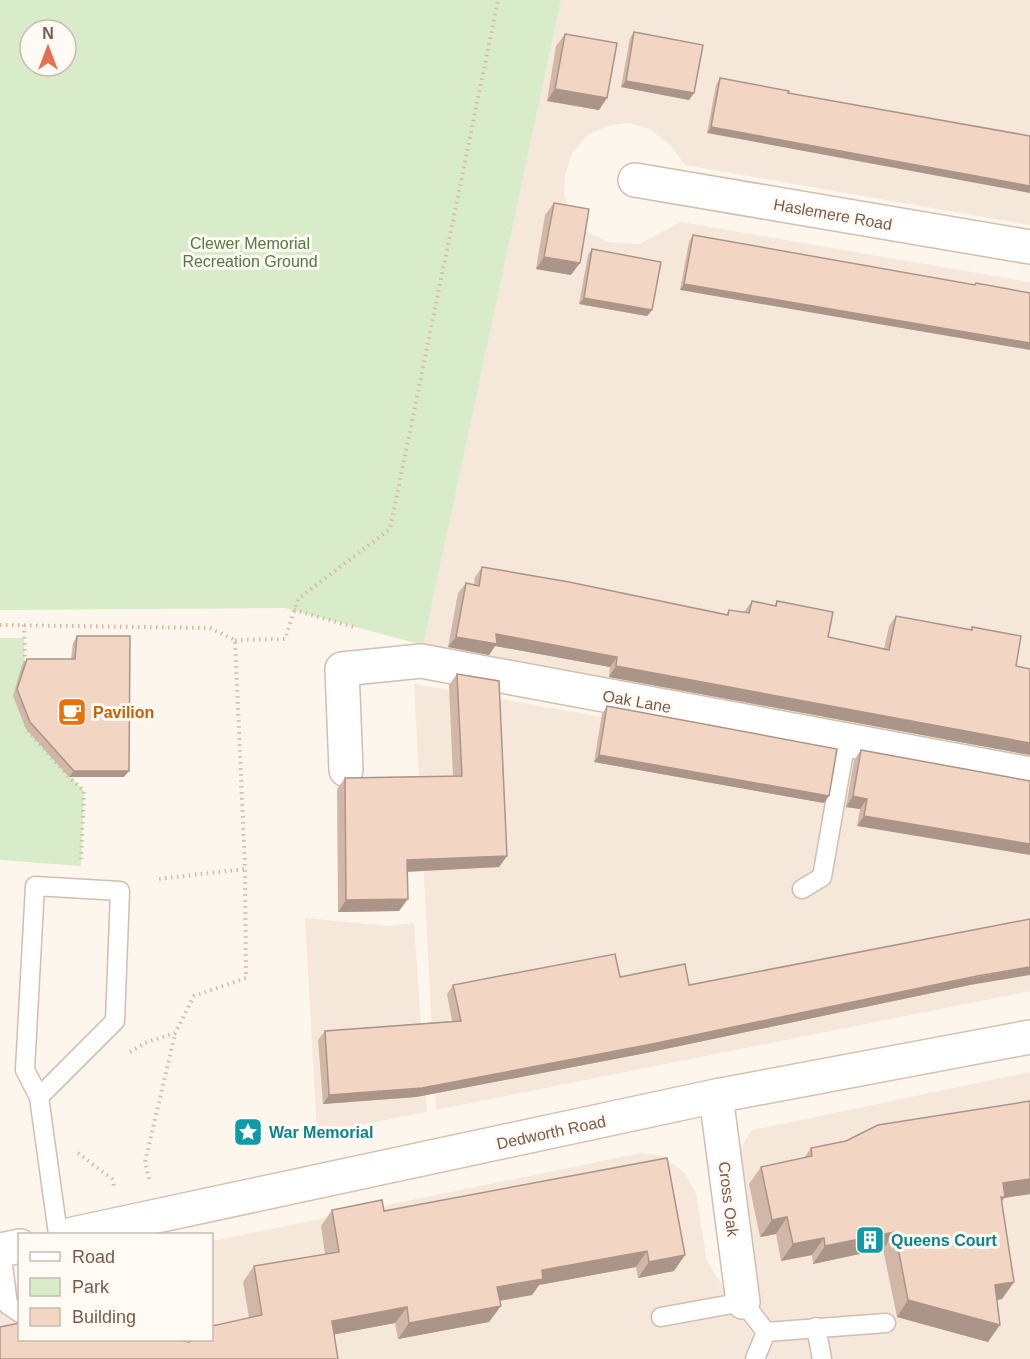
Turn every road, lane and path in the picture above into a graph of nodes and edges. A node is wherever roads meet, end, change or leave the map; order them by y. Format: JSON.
{"nodes":[{"id":1,"x":498,"y":0,"type":"edge"},
{"id":2,"x":635,"y":180,"type":"dead end"},
{"id":3,"x":1030,"y":247,"type":"edge"},
{"id":4,"x":0,"y":625,"type":"edge"},
{"id":5,"x":24,"y":625,"type":"junction"},
{"id":6,"x":235,"y":640,"type":"junction"},
{"id":7,"x":25,"y":672,"type":"edge"},
{"id":8,"x":26,"y":717,"type":"edge"},
{"id":9,"x":846,"y":740,"type":"junction"},
{"id":10,"x":346,"y":770,"type":"dead end"},
{"id":11,"x":1030,"y":774,"type":"edge"},
{"id":12,"x":81,"y":866,"type":"dead end"},
{"id":13,"x":245,"y":869,"type":"junction"},
{"id":14,"x":158,"y":879,"type":"dead end"},
{"id":15,"x":802,"y":890,"type":"dead end"},
{"id":16,"x":175,"y":1034,"type":"junction"},
{"id":17,"x":1030,"y":1037,"type":"edge"},
{"id":18,"x":128,"y":1053,"type":"dead end"},
{"id":19,"x":716,"y":1096,"type":"junction"},
{"id":20,"x":39,"y":1097,"type":"junction"},
{"id":21,"x":72,"y":1149,"type":"dead end"},
{"id":22,"x":145,"y":1224,"type":"edge"},
{"id":23,"x":58,"y":1233,"type":"edge"},
{"id":24,"x":80,"y":1233,"type":"edge"},
{"id":25,"x":18,"y":1246,"type":"edge"},
{"id":26,"x":0,"y":1250,"type":"edge"},
{"id":27,"x":743,"y":1302,"type":"junction"},
{"id":28,"x":18,"y":1311,"type":"edge"},
{"id":29,"x":661,"y":1317,"type":"dead end"},
{"id":30,"x":886,"y":1323,"type":"dead end"},
{"id":31,"x":816,"y":1328,"type":"junction"},
{"id":32,"x":766,"y":1332,"type":"junction"},
{"id":33,"x":756,"y":1359,"type":"edge"},
{"id":34,"x":822,"y":1359,"type":"edge"}],
"edges":[{"from":1,"to":6,"type":"path"},
{"from":2,"to":3,"type":"street","name":"Haslemere Road"},
{"from":4,"to":5,"type":"path"},
{"from":5,"to":6,"type":"path"},
{"from":5,"to":7,"type":"path"},
{"from":6,"to":13,"type":"path"},
{"from":8,"to":12,"type":"path"},
{"from":9,"to":10,"type":"street","name":"Oak Lane"},
{"from":9,"to":11,"type":"street","name":"Oak Lane"},
{"from":9,"to":15,"type":"lane"},
{"from":13,"to":14,"type":"path"},
{"from":13,"to":16,"type":"path"},
{"from":16,"to":18,"type":"path"},
{"from":16,"to":22,"type":"path"},
{"from":17,"to":19,"type":"street","name":"Dedworth Road"},
{"from":19,"to":22,"type":"street","name":"Dedworth Road"},
{"from":19,"to":27,"type":"street","name":"Cross Oak"},
{"from":20,"to":20,"type":"lane"},
{"from":20,"to":23,"type":"lane"},
{"from":21,"to":22,"type":"path"},
{"from":22,"to":24,"type":"street","name":"Dedworth Road"},
{"from":25,"to":26,"type":"street"},
{"from":26,"to":28,"type":"lane"},
{"from":27,"to":29,"type":"lane"},
{"from":27,"to":32,"type":"lane"},
{"from":30,"to":31,"type":"lane"},
{"from":31,"to":32,"type":"lane"},
{"from":31,"to":34,"type":"lane"},
{"from":32,"to":33,"type":"lane"}]}
